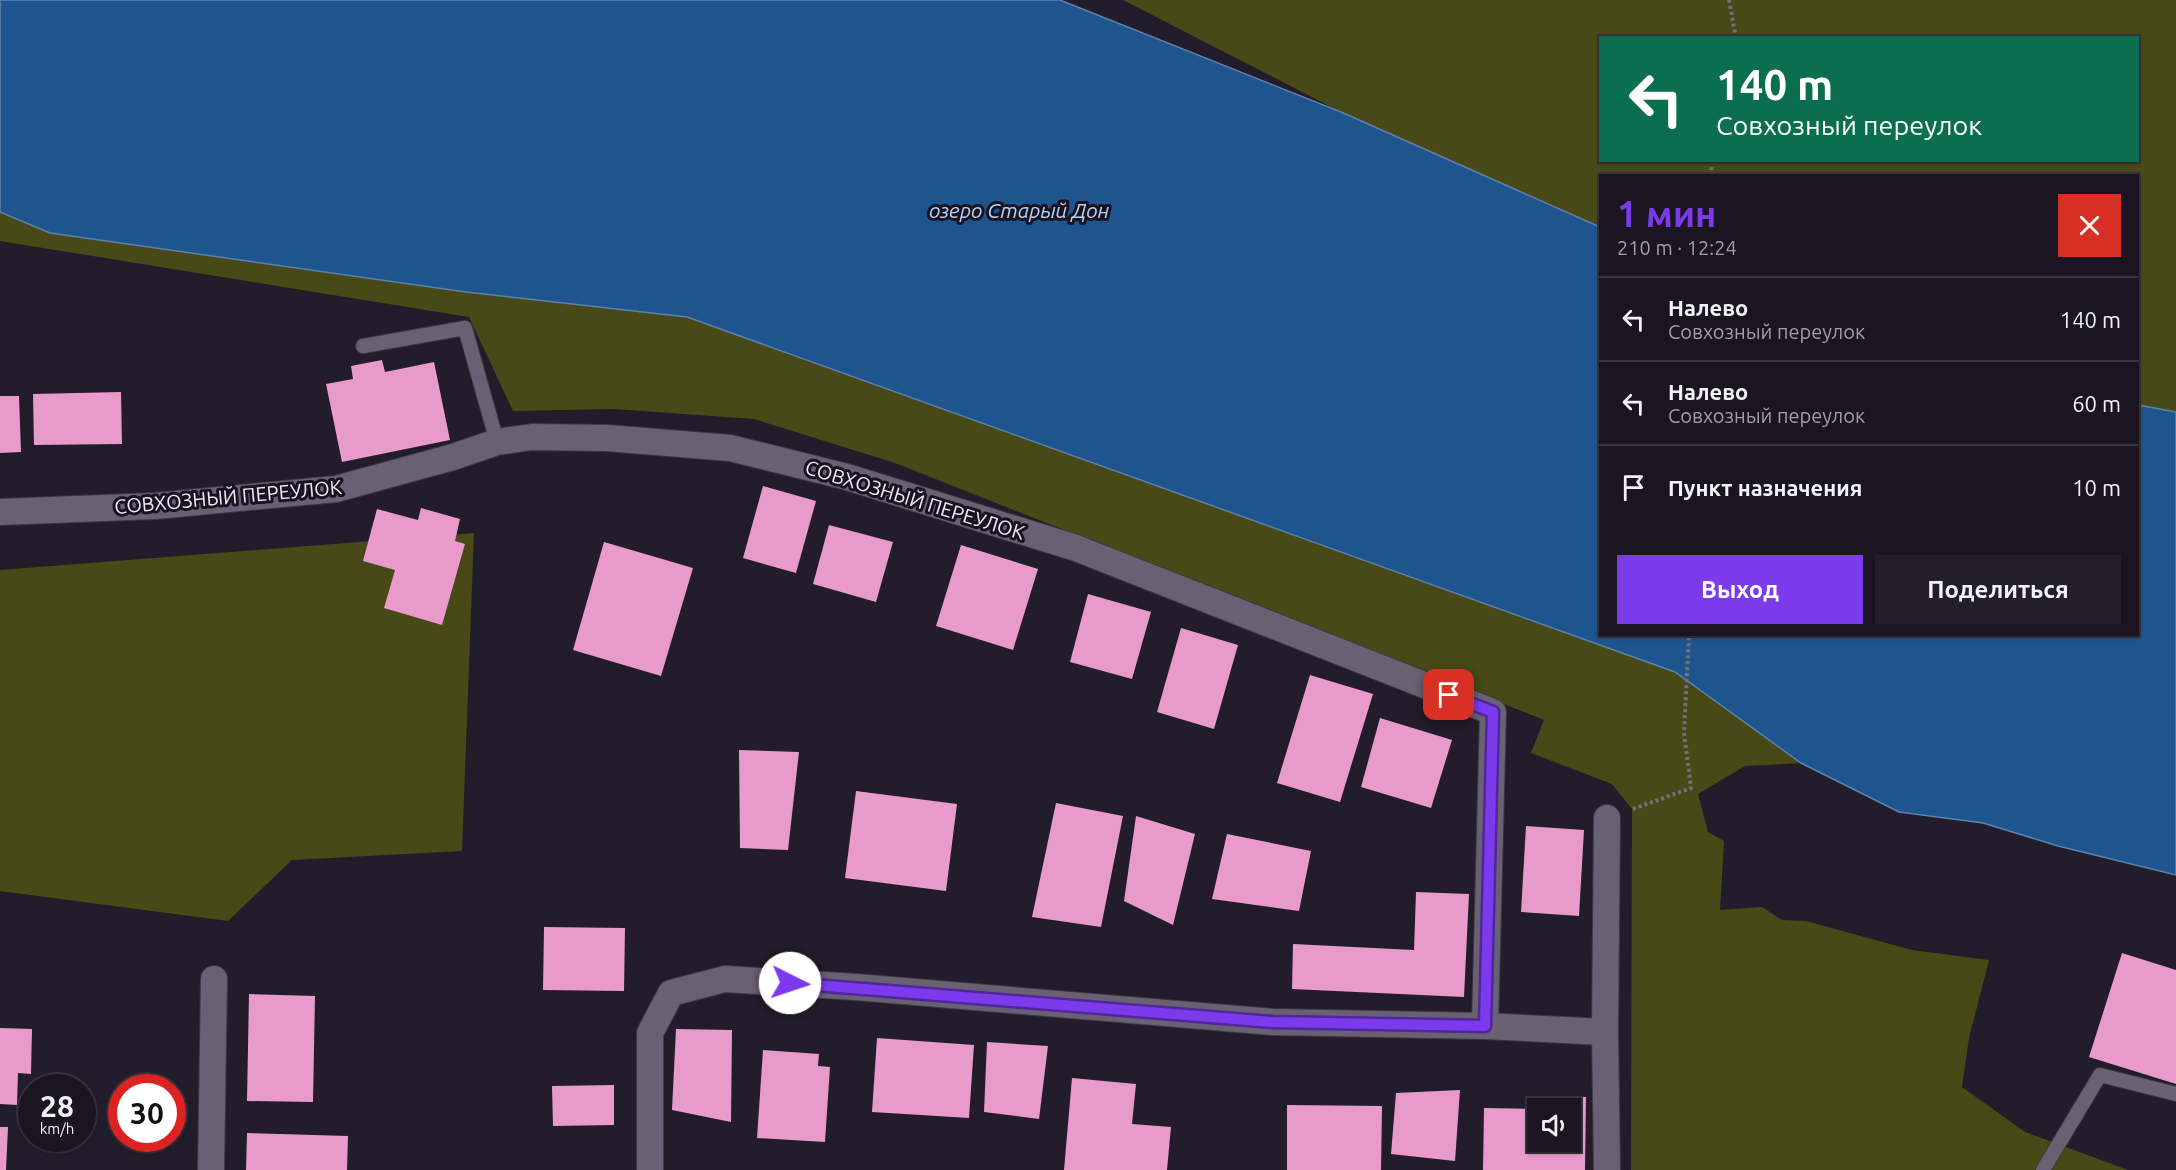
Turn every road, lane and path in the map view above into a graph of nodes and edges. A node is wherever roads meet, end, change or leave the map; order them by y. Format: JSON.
{"nodes":[{"id":1,"x":1729,"y":0,"type":"edge"},
{"id":2,"x":1736,"y":36,"type":"edge"},
{"id":3,"x":363,"y":346,"type":"dead end"},
{"id":4,"x":497,"y":442,"type":"junction"},
{"id":5,"x":0,"y":513,"type":"edge"},
{"id":6,"x":1689,"y":636,"type":"edge"},
{"id":7,"x":1607,"y":818,"type":"joint"},
{"id":8,"x":214,"y":979,"type":"dead end"},
{"id":9,"x":1485,"y":1026,"type":"junction"},
{"id":10,"x":1605,"y":1032,"type":"junction"},
{"id":11,"x":2176,"y":1094,"type":"edge"},
{"id":12,"x":211,"y":1170,"type":"edge"},
{"id":13,"x":650,"y":1170,"type":"edge"},
{"id":14,"x":1607,"y":1170,"type":"edge"},
{"id":15,"x":2043,"y":1170,"type":"edge"}],
"edges":[{"from":1,"to":2,"type":"path"},
{"from":3,"to":4,"type":"lane"},
{"from":4,"to":5,"type":"street","name":"СОВХОЗНЫЙ ПЕРЕУЛОК"},
{"from":4,"to":9,"type":"street","name":"СОВХОЗНЫЙ ПЕРЕУЛОК"},
{"from":6,"to":7,"type":"path"},
{"from":7,"to":10,"type":"street"},
{"from":8,"to":12,"type":"street"},
{"from":9,"to":10,"type":"street"},
{"from":9,"to":13,"type":"street"},
{"from":10,"to":14,"type":"street"},
{"from":11,"to":15,"type":"lane"}]}
